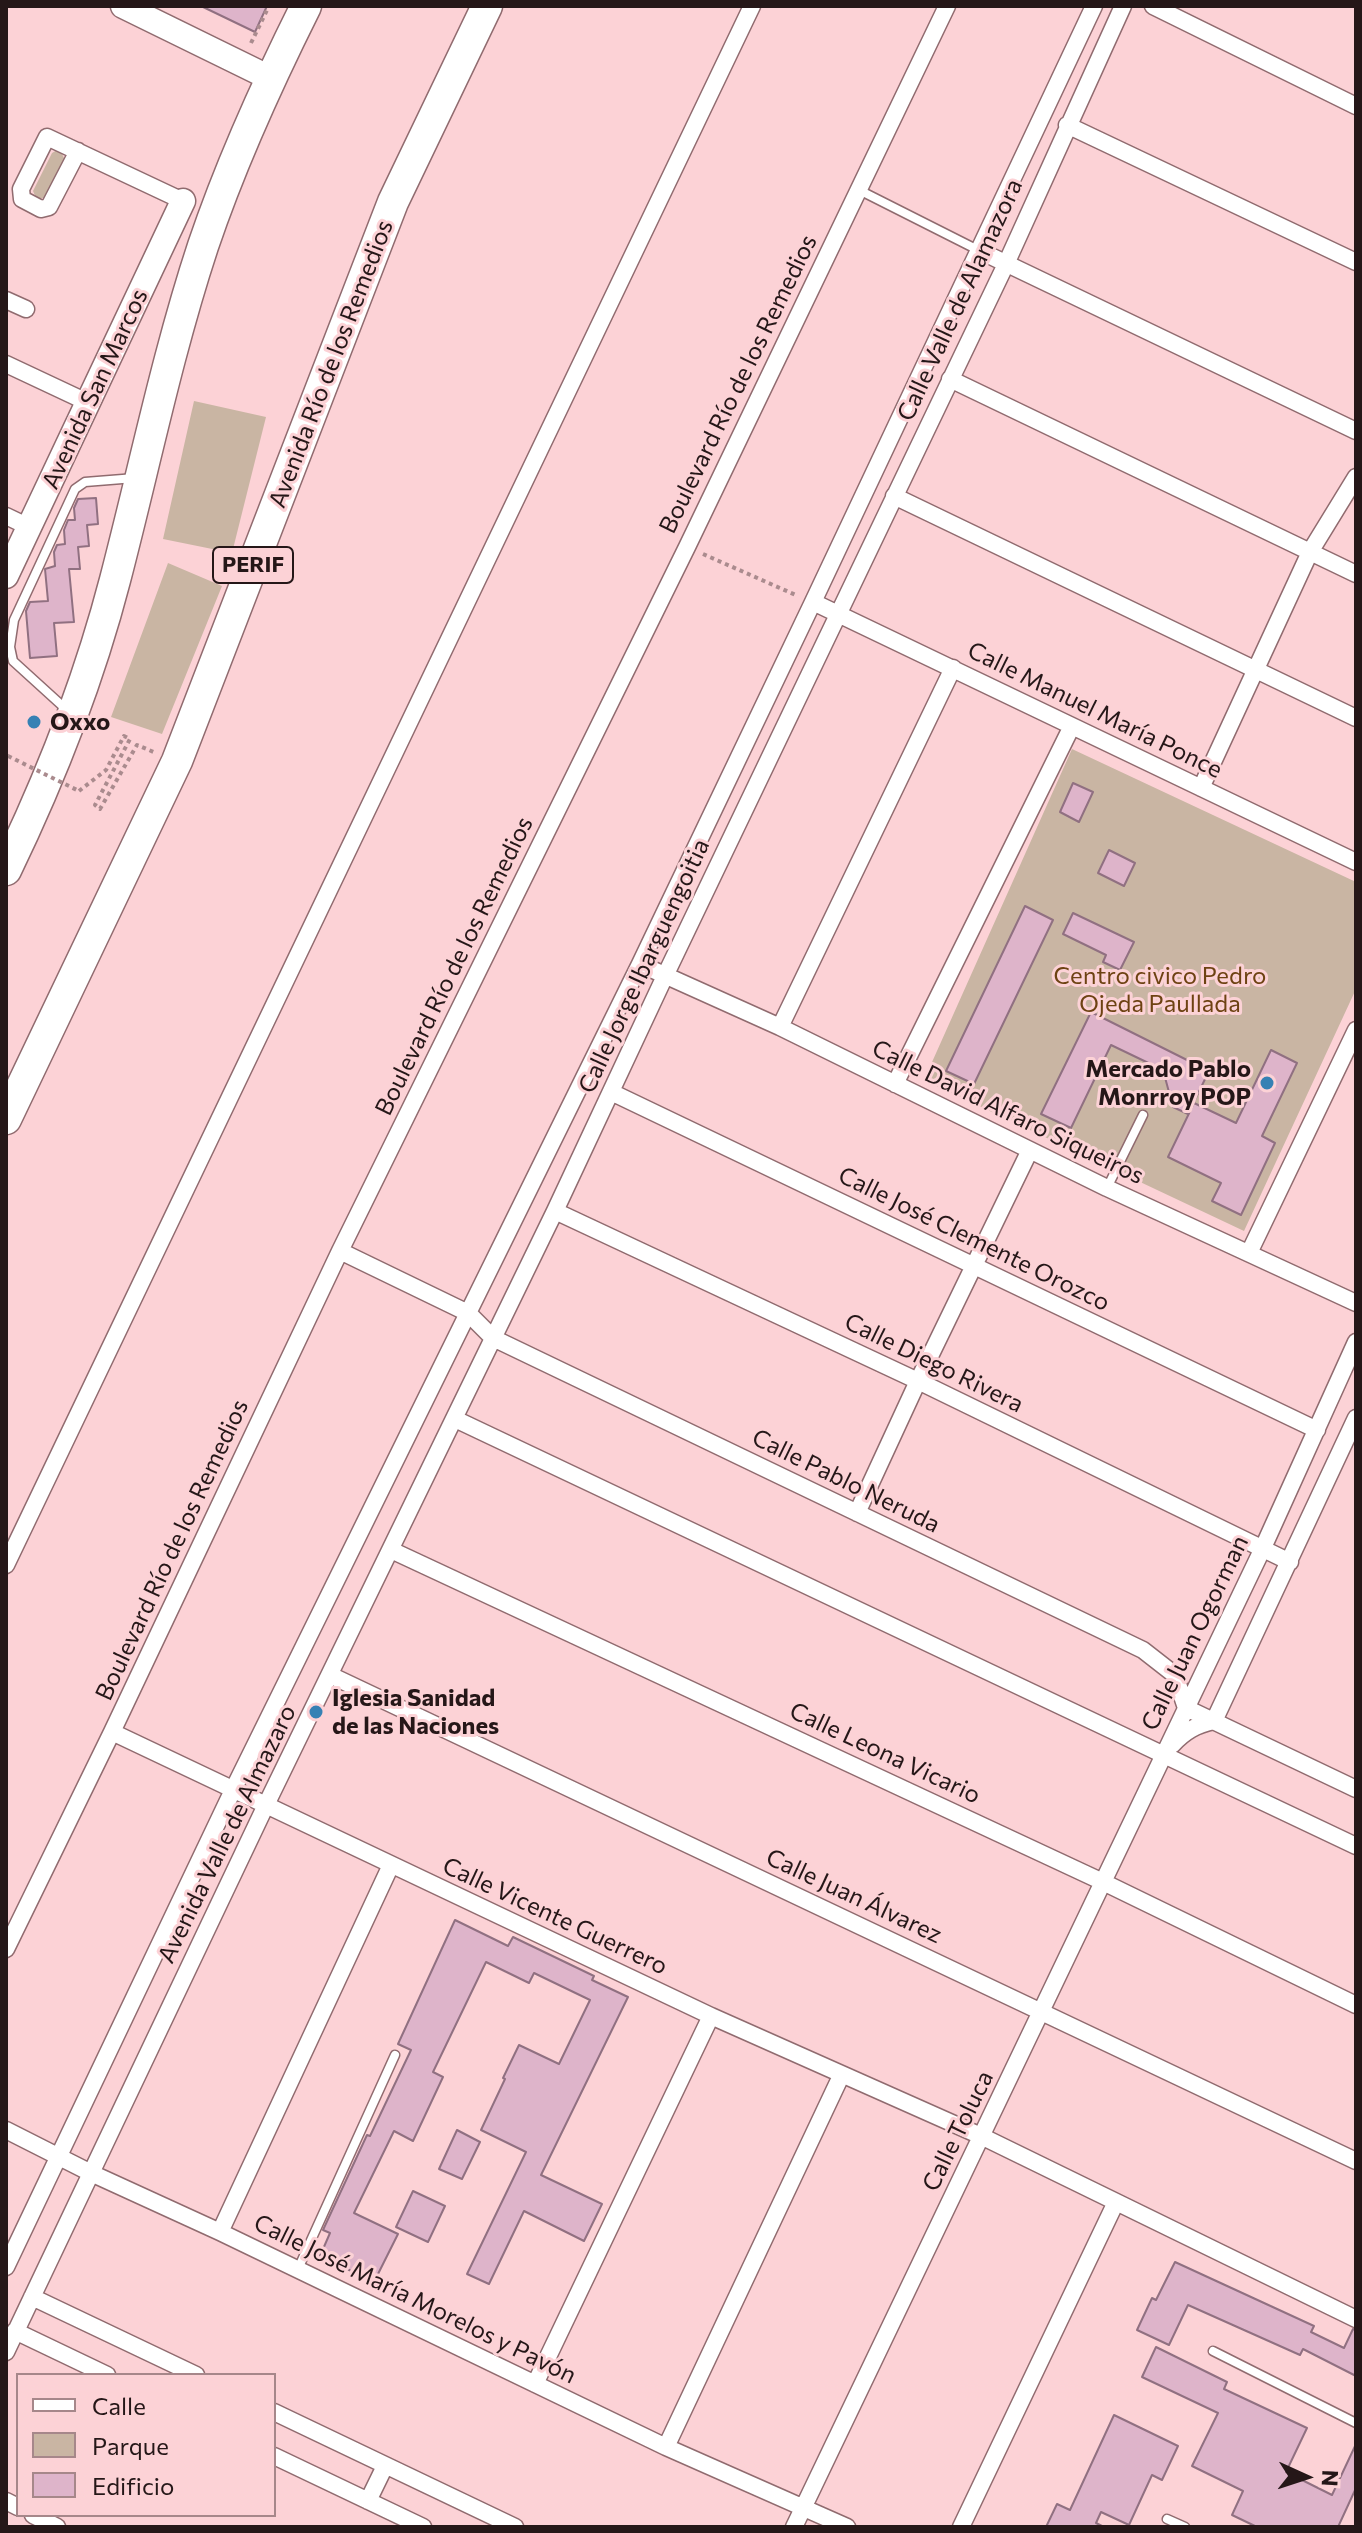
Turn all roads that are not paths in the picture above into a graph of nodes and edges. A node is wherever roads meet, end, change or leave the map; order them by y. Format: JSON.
{"nodes":[{"id":1,"x":123,"y":6,"type":"edge"},
{"id":2,"x":306,"y":6,"type":"edge"},
{"id":3,"x":487,"y":6,"type":"edge"},
{"id":4,"x":752,"y":6,"type":"edge"},
{"id":5,"x":947,"y":6,"type":"edge"},
{"id":6,"x":1094,"y":6,"type":"edge"},
{"id":7,"x":1123,"y":6,"type":"edge"},
{"id":8,"x":1153,"y":6,"type":"edge"},
{"id":9,"x":270,"y":78,"type":"junction"},
{"id":10,"x":1356,"y":106,"type":"edge"},
{"id":11,"x":1067,"y":125,"type":"junction"},
{"id":12,"x":78,"y":151,"type":"dead end"},
{"id":13,"x":859,"y":189,"type":"junction"},
{"id":14,"x":183,"y":201,"type":"joint"},
{"id":15,"x":978,"y":250,"type":"junction"},
{"id":16,"x":1356,"y":262,"type":"edge"},
{"id":17,"x":1006,"y":264,"type":"junction"},
{"id":18,"x":6,"y":300,"type":"edge"},
{"id":19,"x":26,"y":309,"type":"dead end"},
{"id":20,"x":6,"y":364,"type":"edge"},
{"id":21,"x":950,"y":379,"type":"junction"},
{"id":22,"x":89,"y":403,"type":"junction"},
{"id":23,"x":1356,"y":431,"type":"edge"},
{"id":24,"x":1356,"y":477,"type":"edge"},
{"id":25,"x":140,"y":478,"type":"junction"},
{"id":26,"x":894,"y":496,"type":"junction"},
{"id":27,"x":6,"y":516,"type":"edge"},
{"id":28,"x":29,"y":527,"type":"junction"},
{"id":29,"x":1310,"y":552,"type":"junction"},
{"id":30,"x":1356,"y":574,"type":"edge"},
{"id":31,"x":6,"y":576,"type":"edge"},
{"id":32,"x":813,"y":602,"type":"junction"},
{"id":33,"x":839,"y":614,"type":"junction"},
{"id":34,"x":8,"y":646,"type":"edge"},
{"id":35,"x":953,"y":668,"type":"junction"},
{"id":36,"x":1257,"y":669,"type":"junction"},
{"id":37,"x":71,"y":715,"type":"junction"},
{"id":38,"x":1356,"y":718,"type":"edge"},
{"id":39,"x":1072,"y":726,"type":"junction"},
{"id":40,"x":1201,"y":788,"type":"junction"},
{"id":41,"x":1356,"y":862,"type":"edge"},
{"id":42,"x":6,"y":870,"type":"edge"},
{"id":43,"x":640,"y":964,"type":"junction"},
{"id":44,"x":665,"y":976,"type":"junction"},
{"id":45,"x":780,"y":1027,"type":"junction"},
{"id":46,"x":1356,"y":1030,"type":"edge"},
{"id":47,"x":895,"y":1084,"type":"junction"},
{"id":48,"x":611,"y":1092,"type":"junction"},
{"id":49,"x":1143,"y":1115,"type":"dead end"},
{"id":50,"x":6,"y":1119,"type":"edge"},
{"id":51,"x":1030,"y":1150,"type":"junction"},
{"id":52,"x":1107,"y":1188,"type":"junction"},
{"id":53,"x":555,"y":1211,"type":"junction"},
{"id":54,"x":340,"y":1251,"type":"junction"},
{"id":55,"x":1249,"y":1253,"type":"junction"},
{"id":56,"x":973,"y":1266,"type":"junction"},
{"id":57,"x":1356,"y":1303,"type":"edge"},
{"id":58,"x":468,"y":1313,"type":"junction"},
{"id":59,"x":493,"y":1338,"type":"junction"},
{"id":60,"x":1356,"y":1342,"type":"edge"},
{"id":61,"x":918,"y":1381,"type":"junction"},
{"id":62,"x":1356,"y":1418,"type":"edge"},
{"id":63,"x":455,"y":1419,"type":"junction"},
{"id":64,"x":1317,"y":1430,"type":"junction"},
{"id":65,"x":857,"y":1513,"type":"junction"},
{"id":66,"x":391,"y":1550,"type":"junction"},
{"id":67,"x":1262,"y":1550,"type":"junction"},
{"id":68,"x":1290,"y":1562,"type":"junction"},
{"id":69,"x":6,"y":1565,"type":"edge"},
{"id":70,"x":330,"y":1675,"type":"junction"},
{"id":71,"x":1186,"y":1708,"type":"junction"},
{"id":72,"x":1214,"y":1721,"type":"junction"},
{"id":73,"x":112,"y":1732,"type":"junction"},
{"id":74,"x":1163,"y":1756,"type":"junction"},
{"id":75,"x":1356,"y":1789,"type":"edge"},
{"id":76,"x":233,"y":1790,"type":"junction"},
{"id":77,"x":266,"y":1805,"type":"junction"},
{"id":78,"x":1356,"y":1846,"type":"edge"},
{"id":79,"x":391,"y":1865,"type":"junction"},
{"id":80,"x":1103,"y":1882,"type":"junction"},
{"id":81,"x":6,"y":1949,"type":"edge"},
{"id":82,"x":1356,"y":2005,"type":"edge"},
{"id":83,"x":1043,"y":2011,"type":"junction"},
{"id":84,"x":711,"y":2016,"type":"junction"},
{"id":85,"x":395,"y":2055,"type":"dead end"},
{"id":86,"x":841,"y":2076,"type":"junction"},
{"id":87,"x":6,"y":2130,"type":"edge"},
{"id":88,"x":981,"y":2136,"type":"junction"},
{"id":89,"x":59,"y":2157,"type":"junction"},
{"id":90,"x":1356,"y":2161,"type":"edge"},
{"id":91,"x":91,"y":2173,"type":"junction"},
{"id":92,"x":1116,"y":2202,"type":"junction"},
{"id":93,"x":220,"y":2232,"type":"junction"},
{"id":94,"x":6,"y":2267,"type":"edge"},
{"id":95,"x":298,"y":2269,"type":"junction"},
{"id":96,"x":32,"y":2297,"type":"junction"},
{"id":97,"x":1356,"y":2319,"type":"edge"},
{"id":98,"x":15,"y":2331,"type":"junction"},
{"id":99,"x":1213,"y":2351,"type":"dead end"},
{"id":100,"x":6,"y":2352,"type":"edge"},
{"id":101,"x":103,"y":2373,"type":"edge"},
{"id":102,"x":192,"y":2373,"type":"edge"},
{"id":103,"x":535,"y":2384,"type":"junction"},
{"id":104,"x":276,"y":2413,"type":"edge"},
{"id":105,"x":1356,"y":2423,"type":"edge"},
{"id":106,"x":666,"y":2447,"type":"junction"},
{"id":107,"x":276,"y":2457,"type":"edge"},
{"id":108,"x":385,"y":2466,"type":"junction"},
{"id":109,"x":368,"y":2501,"type":"junction"},
{"id":110,"x":804,"y":2508,"type":"junction"},
{"id":111,"x":1167,"y":2519,"type":"dead end"},
{"id":112,"x":423,"y":2527,"type":"edge"},
{"id":113,"x":515,"y":2527,"type":"edge"},
{"id":114,"x":794,"y":2527,"type":"edge"},
{"id":115,"x":847,"y":2527,"type":"edge"},
{"id":116,"x":961,"y":2527,"type":"edge"},
{"id":117,"x":1185,"y":2527,"type":"edge"}],
"edges":[{"from":1,"to":9,"type":"street"},
{"from":2,"to":9,"type":"highway"},
{"from":3,"to":50,"type":"highway","name":"Avenida Río de los Remedios","number":"PERIF"},
{"from":4,"to":69,"type":"street"},
{"from":5,"to":13,"type":"street","name":"Boulevard Río de los Remedios"},
{"from":6,"to":15,"type":"street","name":"Calle Valle de Alamazora"},
{"from":7,"to":11,"type":"street","name":"Calle Valle de Alamazora"},
{"from":8,"to":10,"type":"street"},
{"from":9,"to":25,"type":"highway"},
{"from":11,"to":16,"type":"street"},
{"from":11,"to":17,"type":"street","name":"Calle Valle de Alamazora"},
{"from":12,"to":14,"type":"street"},
{"from":13,"to":15,"type":"lane"},
{"from":13,"to":54,"type":"street","name":"Boulevard Río de los Remedios"},
{"from":14,"to":22,"type":"street","name":"Avenida San Marcos"},
{"from":15,"to":17,"type":"street"},
{"from":15,"to":32,"type":"street","name":"Calle Valle de Alamazora"},
{"from":17,"to":21,"type":"street","name":"Calle Valle de Alamazora"},
{"from":17,"to":23,"type":"street"},
{"from":18,"to":19,"type":"street"},
{"from":20,"to":22,"type":"street"},
{"from":21,"to":26,"type":"street","name":"Calle Valle de Alamazora"},
{"from":21,"to":29,"type":"street"},
{"from":22,"to":28,"type":"street","name":"Avenida San Marcos"},
{"from":24,"to":29,"type":"street"},
{"from":25,"to":34,"type":"lane"},
{"from":25,"to":37,"type":"highway"},
{"from":26,"to":33,"type":"street","name":"Calle Valle de Alamazora"},
{"from":26,"to":36,"type":"street"},
{"from":27,"to":28,"type":"street"},
{"from":28,"to":31,"type":"street","name":"Avenida San Marcos"},
{"from":29,"to":30,"type":"street"},
{"from":29,"to":36,"type":"street"},
{"from":32,"to":33,"type":"street","name":"Calle Manuel María Ponce"},
{"from":32,"to":43,"type":"street","name":"Calle Jorge Ibarguengoitia"},
{"from":33,"to":35,"type":"street","name":"Calle Manuel María Ponce"},
{"from":33,"to":44,"type":"street","name":"Calle Jorge Ibarguengoitia"},
{"from":34,"to":37,"type":"lane"},
{"from":35,"to":39,"type":"street","name":"Calle Manuel María Ponce"},
{"from":35,"to":45,"type":"street"},
{"from":36,"to":38,"type":"street"},
{"from":36,"to":40,"type":"street"},
{"from":37,"to":42,"type":"highway"},
{"from":39,"to":40,"type":"street","name":"Calle Manuel María Ponce"},
{"from":39,"to":47,"type":"street"},
{"from":40,"to":41,"type":"street","name":"Calle Manuel María Ponce"},
{"from":43,"to":44,"type":"street","name":"Calle David Alfaro Siqueiros"},
{"from":43,"to":58,"type":"street","name":"Calle Jorge Ibarguengoitia"},
{"from":44,"to":45,"type":"street","name":"Calle David Alfaro Siqueiros"},
{"from":44,"to":48,"type":"street","name":"Calle Jorge Ibarguengoitia"},
{"from":45,"to":47,"type":"street","name":"Calle David Alfaro Siqueiros"},
{"from":46,"to":55,"type":"street"},
{"from":47,"to":51,"type":"street","name":"Calle David Alfaro Siqueiros"},
{"from":48,"to":53,"type":"street","name":"Calle Jorge Ibarguengoitia"},
{"from":48,"to":56,"type":"street","name":"Calle José Clemente Orozco"},
{"from":49,"to":52,"type":"lane"},
{"from":51,"to":52,"type":"street","name":"Calle David Alfaro Siqueiros"},
{"from":51,"to":56,"type":"street"},
{"from":52,"to":55,"type":"street","name":"Calle David Alfaro Siqueiros"},
{"from":53,"to":59,"type":"street","name":"Calle Jorge Ibarguengoitia"},
{"from":53,"to":61,"type":"street","name":"Calle Diego Rivera"},
{"from":54,"to":58,"type":"street","name":"Calle Pablo Neruda"},
{"from":54,"to":73,"type":"street","name":"Boulevard Río de los Remedios"},
{"from":55,"to":57,"type":"street","name":"Calle David Alfaro Siqueiros"},
{"from":56,"to":61,"type":"street"},
{"from":56,"to":64,"type":"street","name":"Calle José Clemente Orozco"},
{"from":58,"to":59,"type":"street","name":"Calle Pablo Neruda"},
{"from":58,"to":76,"type":"street","name":"Avenida Valle de Almazaro"},
{"from":59,"to":63,"type":"street","name":"Avenida Valle de Almazaro"},
{"from":59,"to":65,"type":"street","name":"Calle Pablo Neruda"},
{"from":60,"to":64,"type":"street","name":"Calle Juan Ogorman"},
{"from":61,"to":65,"type":"street"},
{"from":61,"to":67,"type":"street","name":"Calle Diego Rivera"},
{"from":62,"to":68,"type":"street"},
{"from":63,"to":66,"type":"street","name":"Avenida Valle de Almazaro"},
{"from":63,"to":74,"type":"street"},
{"from":64,"to":67,"type":"street","name":"Calle Juan Ogorman"},
{"from":65,"to":71,"type":"street","name":"Calle Pablo Neruda"},
{"from":66,"to":70,"type":"street","name":"Avenida Valle de Almazaro"},
{"from":66,"to":80,"type":"street","name":"Calle Leona Vicario"},
{"from":67,"to":68,"type":"street","name":"Calle Diego Rivera"},
{"from":67,"to":71,"type":"street","name":"Calle Juan Ogorman"},
{"from":68,"to":72,"type":"street"},
{"from":70,"to":77,"type":"street","name":"Avenida Valle de Almazaro"},
{"from":70,"to":83,"type":"street","name":"Calle Juan Álvarez"},
{"from":71,"to":72,"type":"street"},
{"from":71,"to":74,"type":"street","name":"Calle Juan Ogorman"},
{"from":72,"to":74,"type":"street","name":"Calle Juan Ogorman"},
{"from":72,"to":75,"type":"street"},
{"from":73,"to":76,"type":"street","name":"Calle Vicente Guerrero"},
{"from":73,"to":81,"type":"street","name":"Boulevard Río de los Remedios"},
{"from":74,"to":78,"type":"street"},
{"from":74,"to":80,"type":"street","name":"Calle Toluca"},
{"from":76,"to":77,"type":"street","name":"Calle Vicente Guerrero"},
{"from":76,"to":89,"type":"street","name":"Avenida Valle de Almazaro"},
{"from":77,"to":79,"type":"street","name":"Calle Vicente Guerrero"},
{"from":77,"to":91,"type":"street","name":"Avenida Valle de Almazaro"},
{"from":79,"to":84,"type":"street","name":"Calle Vicente Guerrero"},
{"from":79,"to":93,"type":"street"},
{"from":80,"to":82,"type":"street","name":"Calle Leona Vicario"},
{"from":80,"to":83,"type":"street","name":"Calle Toluca"},
{"from":83,"to":88,"type":"street","name":"Calle Toluca"},
{"from":83,"to":90,"type":"street","name":"Calle Juan Álvarez"},
{"from":84,"to":86,"type":"street","name":"Calle Vicente Guerrero"},
{"from":84,"to":103,"type":"street"},
{"from":85,"to":95,"type":"lane"},
{"from":86,"to":88,"type":"street","name":"Calle Vicente Guerrero"},
{"from":86,"to":106,"type":"street"},
{"from":87,"to":89,"type":"street","name":"Calle José María Morelos y Pavón"},
{"from":88,"to":92,"type":"street","name":"Calle Vicente Guerrero"},
{"from":88,"to":110,"type":"street","name":"Calle Toluca"},
{"from":89,"to":91,"type":"street","name":"Calle José María Morelos y Pavón"},
{"from":89,"to":94,"type":"street","name":"Avenida Valle de Almazaro"},
{"from":91,"to":93,"type":"street","name":"Calle José María Morelos y Pavón"},
{"from":91,"to":96,"type":"street","name":"Avenida Valle de Almazaro"},
{"from":92,"to":97,"type":"street","name":"Calle Vicente Guerrero"},
{"from":92,"to":116,"type":"street"},
{"from":93,"to":95,"type":"street","name":"Calle José María Morelos y Pavón"},
{"from":95,"to":103,"type":"street","name":"Calle José María Morelos y Pavón"},
{"from":96,"to":98,"type":"street","name":"Avenida Valle de Almazaro"},
{"from":96,"to":102,"type":"street"},
{"from":98,"to":100,"type":"street","name":"Avenida Valle de Almazaro"},
{"from":98,"to":101,"type":"street"},
{"from":99,"to":105,"type":"lane"},
{"from":103,"to":106,"type":"street","name":"Calle José María Morelos y Pavón"},
{"from":104,"to":108,"type":"street"},
{"from":106,"to":110,"type":"street","name":"Calle José María Morelos y Pavón"},
{"from":107,"to":109,"type":"street"},
{"from":108,"to":109,"type":"street"},
{"from":108,"to":113,"type":"street"},
{"from":109,"to":112,"type":"street"},
{"from":110,"to":114,"type":"street","name":"Calle Toluca"},
{"from":110,"to":115,"type":"street","name":"Calle José María Morelos y Pavón"},
{"from":111,"to":117,"type":"lane"}]}
